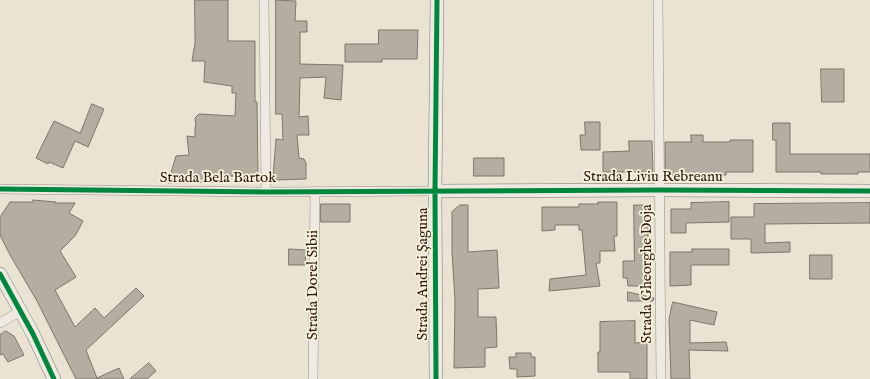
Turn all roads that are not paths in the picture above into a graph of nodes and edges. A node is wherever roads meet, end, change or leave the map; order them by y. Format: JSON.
{"nodes":[{"id":1,"x":264,"y":0,"type":"edge"},
{"id":2,"x":437,"y":0,"type":"edge"},
{"id":3,"x":658,"y":0,"type":"edge"},
{"id":4,"x":0,"y":189,"type":"edge"},
{"id":5,"x":660,"y":190,"type":"junction"},
{"id":6,"x":435,"y":191,"type":"junction"},
{"id":7,"x":870,"y":191,"type":"edge"},
{"id":8,"x":266,"y":192,"type":"junction"},
{"id":9,"x":315,"y":192,"type":"junction"},
{"id":10,"x":0,"y":274,"type":"edge"},
{"id":11,"x":21,"y":311,"type":"junction"},
{"id":12,"x":0,"y":323,"type":"edge"},
{"id":13,"x":54,"y":379,"type":"edge"},
{"id":14,"x":313,"y":379,"type":"edge"},
{"id":15,"x":436,"y":379,"type":"edge"},
{"id":16,"x":660,"y":379,"type":"edge"}],
"edges":[{"from":1,"to":8,"type":"street"},
{"from":2,"to":6,"type":"street","name":"Strada Andrei Șaguna"},
{"from":3,"to":5,"type":"street","name":"Strada Gheorghe Doja"},
{"from":4,"to":8,"type":"street","name":"Strada Bela Bartok"},
{"from":5,"to":6,"type":"street","name":"Strada Liviu Rebreanu"},
{"from":5,"to":7,"type":"street","name":"Strada Liviu Rebreanu"},
{"from":5,"to":16,"type":"street","name":"Strada Gheorghe Doja"},
{"from":6,"to":9,"type":"street","name":"Strada Bela Bartok"},
{"from":6,"to":15,"type":"street","name":"Strada Andrei Șaguna"},
{"from":8,"to":9,"type":"street","name":"Strada Bela Bartok"},
{"from":9,"to":14,"type":"street","name":"Strada Dorel Sibii"},
{"from":10,"to":11,"type":"street"},
{"from":11,"to":12,"type":"street"},
{"from":11,"to":13,"type":"street"}]}
